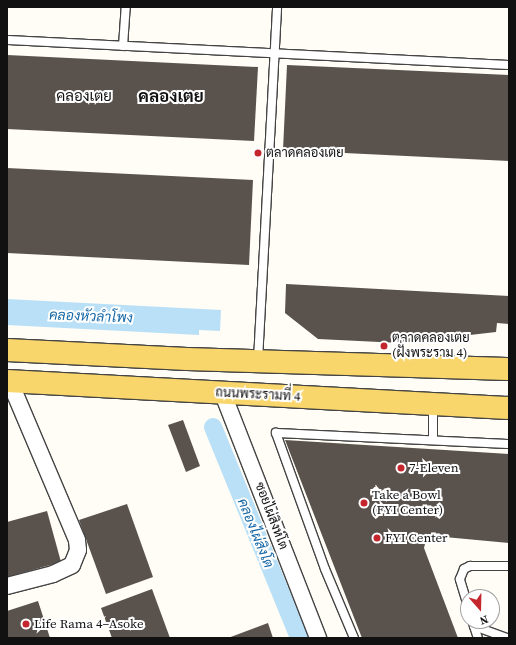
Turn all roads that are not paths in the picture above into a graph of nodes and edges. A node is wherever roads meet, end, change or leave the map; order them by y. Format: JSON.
{"nodes":[{"id":1,"x":126,"y":7,"type":"edge"},
{"id":2,"x":277,"y":7,"type":"edge"},
{"id":3,"x":7,"y":40,"type":"edge"},
{"id":4,"x":124,"y":46,"type":"junction"},
{"id":5,"x":275,"y":54,"type":"junction"},
{"id":6,"x":509,"y":65,"type":"edge"},
{"id":7,"x":7,"y":350,"type":"edge"},
{"id":8,"x":258,"y":362,"type":"junction"},
{"id":9,"x":509,"y":369,"type":"edge"},
{"id":10,"x":8,"y":382,"type":"edge"},
{"id":11,"x":223,"y":394,"type":"junction"},
{"id":12,"x":432,"y":404,"type":"junction"},
{"id":13,"x":509,"y":408,"type":"edge"},
{"id":14,"x":433,"y":440,"type":"junction"},
{"id":15,"x":509,"y":444,"type":"edge"},
{"id":16,"x":509,"y":566,"type":"edge"},
{"id":17,"x":7,"y":586,"type":"edge"},
{"id":18,"x":463,"y":589,"type":"edge"},
{"id":19,"x":486,"y":629,"type":"edge"},
{"id":20,"x":318,"y":638,"type":"edge"},
{"id":21,"x":354,"y":638,"type":"edge"},
{"id":22,"x":508,"y":638,"type":"edge"}],
"edges":[{"from":1,"to":4,"type":"lane"},
{"from":2,"to":5,"type":"lane"},
{"from":3,"to":4,"type":"lane"},
{"from":4,"to":5,"type":"lane"},
{"from":5,"to":6,"type":"lane"},
{"from":5,"to":8,"type":"lane"},
{"from":7,"to":8,"type":"main road"},
{"from":8,"to":9,"type":"main road"},
{"from":10,"to":11,"type":"main road","name":"ถนนพระรามที่ 4"},
{"from":10,"to":17,"type":"street"},
{"from":11,"to":12,"type":"main road","name":"ถนนพระรามที่ 4"},
{"from":11,"to":20,"type":"street","name":"ซอยไผ่สิงห์โต"},
{"from":12,"to":13,"type":"main road","name":"ถนนพระรามที่ 4"},
{"from":12,"to":14,"type":"lane"},
{"from":14,"to":15,"type":"lane"},
{"from":14,"to":21,"type":"lane"},
{"from":16,"to":18,"type":"lane"},
{"from":19,"to":22,"type":"lane"}]}
